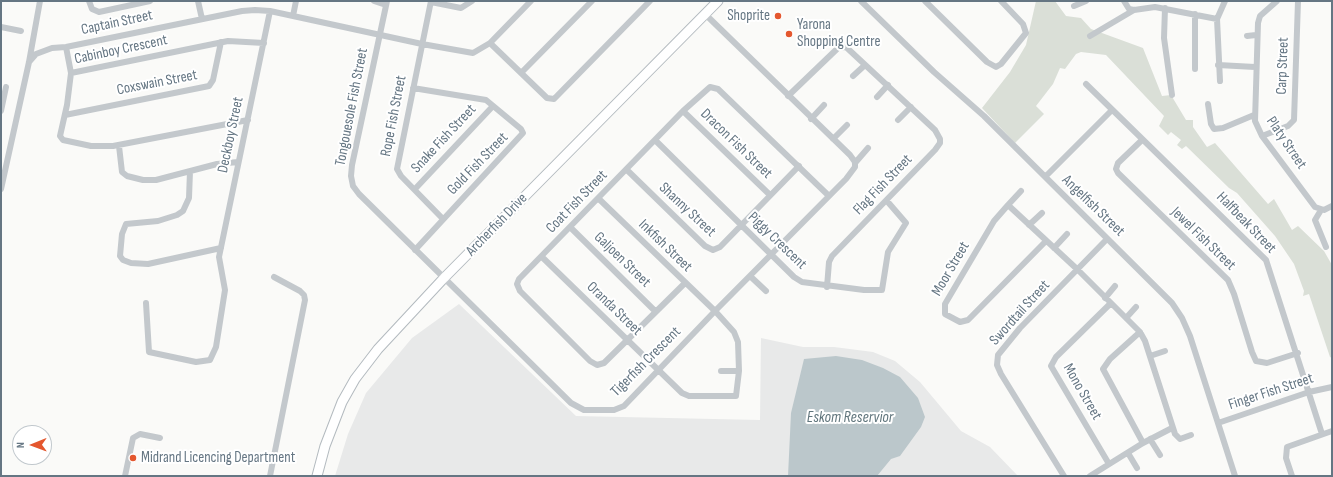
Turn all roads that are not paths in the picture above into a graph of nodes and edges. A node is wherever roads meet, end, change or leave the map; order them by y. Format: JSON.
{"nodes":[{"id":1,"x":40,"y":1,"type":"edge"},
{"id":2,"x":90,"y":1,"type":"edge"},
{"id":3,"x":150,"y":1,"type":"edge"},
{"id":4,"x":198,"y":1,"type":"edge"},
{"id":5,"x":296,"y":1,"type":"edge"},
{"id":6,"x":374,"y":1,"type":"edge"},
{"id":7,"x":472,"y":1,"type":"edge"},
{"id":8,"x":531,"y":1,"type":"edge"},
{"id":9,"x":592,"y":1,"type":"edge"},
{"id":10,"x":650,"y":1,"type":"edge"},
{"id":11,"x":718,"y":1,"type":"edge"},
{"id":12,"x":861,"y":1,"type":"edge"},
{"id":13,"x":925,"y":1,"type":"edge"},
{"id":14,"x":1001,"y":1,"type":"edge"},
{"id":15,"x":1086,"y":1,"type":"edge"},
{"id":16,"x":1124,"y":1,"type":"edge"},
{"id":17,"x":1225,"y":1,"type":"edge"},
{"id":18,"x":1276,"y":1,"type":"edge"},
{"id":19,"x":1298,"y":1,"type":"edge"},
{"id":20,"x":431,"y":2,"type":"edge"},
{"id":21,"x":386,"y":3,"type":"edge"},
{"id":22,"x":1074,"y":6,"type":"dead end"},
{"id":23,"x":1165,"y":8,"type":"junction"},
{"id":24,"x":1134,"y":10,"type":"junction"},
{"id":25,"x":270,"y":11,"type":"junction"},
{"id":26,"x":705,"y":14,"type":"junction"},
{"id":27,"x":1195,"y":14,"type":"junction"},
{"id":28,"x":293,"y":16,"type":"junction"},
{"id":29,"x":202,"y":19,"type":"junction"},
{"id":30,"x":1217,"y":19,"type":"junction"},
{"id":31,"x":1,"y":27,"type":"edge"},
{"id":32,"x":21,"y":31,"type":"dead end"},
{"id":33,"x":380,"y":35,"type":"junction"},
{"id":34,"x":1256,"y":35,"type":"junction"},
{"id":35,"x":1090,"y":36,"type":"dead end"},
{"id":36,"x":1247,"y":36,"type":"dead end"},
{"id":37,"x":221,"y":42,"type":"junction"},
{"id":38,"x":490,"y":42,"type":"junction"},
{"id":39,"x":264,"y":43,"type":"junction"},
{"id":40,"x":422,"y":44,"type":"junction"},
{"id":41,"x":66,"y":47,"type":"junction"},
{"id":42,"x":29,"y":62,"type":"junction"},
{"id":43,"x":865,"y":65,"type":"junction"},
{"id":44,"x":1218,"y":65,"type":"junction"},
{"id":45,"x":1255,"y":67,"type":"junction"},
{"id":46,"x":1195,"y":69,"type":"dead end"},
{"id":47,"x":71,"y":73,"type":"junction"},
{"id":48,"x":521,"y":73,"type":"junction"},
{"id":49,"x":853,"y":76,"type":"dead end"},
{"id":50,"x":1220,"y":81,"type":"dead end"},
{"id":51,"x":1086,"y":84,"type":"dead end"},
{"id":52,"x":888,"y":85,"type":"junction"},
{"id":53,"x":6,"y":87,"type":"dead end"},
{"id":54,"x":413,"y":88,"type":"junction"},
{"id":55,"x":1172,"y":95,"type":"dead end"},
{"id":56,"x":788,"y":96,"type":"junction"},
{"id":57,"x":877,"y":97,"type":"dead end"},
{"id":58,"x":1208,"y":104,"type":"dead end"},
{"id":59,"x":824,"y":105,"type":"dead end"},
{"id":60,"x":493,"y":106,"type":"junction"},
{"id":61,"x":910,"y":107,"type":"junction"},
{"id":62,"x":1112,"y":110,"type":"junction"},
{"id":63,"x":1,"y":111,"type":"edge"},
{"id":64,"x":683,"y":111,"type":"junction"},
{"id":65,"x":65,"y":114,"type":"junction"},
{"id":66,"x":1254,"y":115,"type":"junction"},
{"id":67,"x":811,"y":119,"type":"junction"},
{"id":68,"x":248,"y":120,"type":"junction"},
{"id":69,"x":898,"y":120,"type":"dead end"},
{"id":70,"x":847,"y":125,"type":"dead end"},
{"id":71,"x":1262,"y":136,"type":"junction"},
{"id":72,"x":833,"y":139,"type":"junction"},
{"id":73,"x":1142,"y":140,"type":"junction"},
{"id":74,"x":656,"y":141,"type":"junction"},
{"id":75,"x":119,"y":146,"type":"junction"},
{"id":76,"x":868,"y":148,"type":"dead end"},
{"id":77,"x":238,"y":162,"type":"junction"},
{"id":78,"x":855,"y":163,"type":"junction"},
{"id":79,"x":799,"y":166,"type":"junction"},
{"id":80,"x":627,"y":170,"type":"junction"},
{"id":81,"x":190,"y":171,"type":"junction"},
{"id":82,"x":1045,"y":177,"type":"junction"},
{"id":83,"x":1,"y":189,"type":"edge"},
{"id":84,"x":415,"y":189,"type":"junction"},
{"id":85,"x":1021,"y":191,"type":"dead end"},
{"id":86,"x":770,"y":195,"type":"junction"},
{"id":87,"x":829,"y":196,"type":"junction"},
{"id":88,"x":599,"y":199,"type":"junction"},
{"id":89,"x":887,"y":200,"type":"junction"},
{"id":90,"x":1008,"y":205,"type":"junction"},
{"id":91,"x":1332,"y":206,"type":"edge"},
{"id":92,"x":1321,"y":210,"type":"junction"},
{"id":93,"x":1042,"y":213,"type":"dead end"},
{"id":94,"x":443,"y":219,"type":"junction"},
{"id":95,"x":741,"y":224,"type":"junction"},
{"id":96,"x":1029,"y":225,"type":"junction"},
{"id":97,"x":571,"y":228,"type":"junction"},
{"id":98,"x":1067,"y":234,"type":"dead end"},
{"id":99,"x":1107,"y":239,"type":"junction"},
{"id":100,"x":1046,"y":241,"type":"junction"},
{"id":101,"x":221,"y":248,"type":"junction"},
{"id":102,"x":1054,"y":248,"type":"junction"},
{"id":103,"x":1326,"y":248,"type":"dead end"},
{"id":104,"x":415,"y":250,"type":"junction"},
{"id":105,"x":772,"y":254,"type":"junction"},
{"id":106,"x":542,"y":257,"type":"junction"},
{"id":107,"x":1078,"y":270,"type":"junction"},
{"id":108,"x":274,"y":276,"type":"dead end"},
{"id":109,"x":750,"y":276,"type":"junction"},
{"id":110,"x":444,"y":278,"type":"junction"},
{"id":111,"x":685,"y":283,"type":"junction"},
{"id":112,"x":827,"y":286,"type":"junction"},
{"id":113,"x":1115,"y":286,"type":"dead end"},
{"id":114,"x":766,"y":291,"type":"dead end"},
{"id":115,"x":1105,"y":298,"type":"junction"},
{"id":116,"x":146,"y":303,"type":"dead end"},
{"id":117,"x":1111,"y":303,"type":"junction"},
{"id":118,"x":1136,"y":307,"type":"dead end"},
{"id":119,"x":656,"y":311,"type":"junction"},
{"id":120,"x":715,"y":311,"type":"junction"},
{"id":121,"x":1126,"y":318,"type":"junction"},
{"id":122,"x":1140,"y":332,"type":"junction"},
{"id":123,"x":627,"y":340,"type":"junction"},
{"id":124,"x":1166,"y":351,"type":"dead end"},
{"id":125,"x":1298,"y":353,"type":"junction"},
{"id":126,"x":1150,"y":356,"type":"junction"},
{"id":127,"x":658,"y":370,"type":"junction"},
{"id":128,"x":721,"y":371,"type":"dead end"},
{"id":129,"x":739,"y":371,"type":"junction"},
{"id":130,"x":1332,"y":386,"type":"edge"},
{"id":131,"x":1309,"y":392,"type":"junction"},
{"id":132,"x":1218,"y":423,"type":"junction"},
{"id":133,"x":1172,"y":428,"type":"junction"},
{"id":134,"x":1332,"y":431,"type":"edge"},
{"id":135,"x":1191,"y":434,"type":"dead end"},
{"id":136,"x":1322,"y":434,"type":"junction"},
{"id":137,"x":160,"y":438,"type":"dead end"},
{"id":138,"x":1150,"y":439,"type":"junction"},
{"id":139,"x":1143,"y":443,"type":"junction"},
{"id":140,"x":1128,"y":453,"type":"junction"},
{"id":141,"x":1160,"y":455,"type":"dead end"},
{"id":142,"x":1110,"y":464,"type":"junction"},
{"id":143,"x":1137,"y":468,"type":"dead end"},
{"id":144,"x":1100,"y":470,"type":"junction"},
{"id":145,"x":126,"y":476,"type":"edge"},
{"id":146,"x":270,"y":476,"type":"edge"},
{"id":147,"x":317,"y":476,"type":"edge"},
{"id":148,"x":1064,"y":476,"type":"edge"},
{"id":149,"x":1090,"y":476,"type":"edge"},
{"id":150,"x":1104,"y":476,"type":"edge"},
{"id":151,"x":1235,"y":476,"type":"edge"},
{"id":152,"x":1292,"y":476,"type":"edge"}],
"edges":[{"from":1,"to":42,"type":"street"},
{"from":2,"to":3,"type":"street"},
{"from":4,"to":29,"type":"street"},
{"from":5,"to":28,"type":"street"},
{"from":6,"to":21,"type":"street"},
{"from":7,"to":20,"type":"street"},
{"from":8,"to":38,"type":"street","name":"Captain Street"},
{"from":9,"to":48,"type":"street"},
{"from":10,"to":48,"type":"street"},
{"from":11,"to":26,"type":"street","name":"Archerfish Drive"},
{"from":12,"to":82,"type":"street","name":"Angelfish Street"},
{"from":13,"to":14,"type":"street"},
{"from":15,"to":22,"type":"street"},
{"from":16,"to":24,"type":"street"},
{"from":17,"to":30,"type":"street"},
{"from":18,"to":34,"type":"street","name":"Platy Street"},
{"from":19,"to":71,"type":"street","name":"Carp Street"},
{"from":20,"to":40,"type":"street","name":"Rope Fish Street"},
{"from":21,"to":33,"type":"street","name":"Tongouesole Fish Street"},
{"from":23,"to":24,"type":"street"},
{"from":23,"to":27,"type":"street"},
{"from":23,"to":55,"type":"street"},
{"from":24,"to":35,"type":"street"},
{"from":25,"to":28,"type":"street","name":"Captain Street"},
{"from":25,"to":29,"type":"street","name":"Captain Street"},
{"from":25,"to":39,"type":"street","name":"Deckboy Street"},
{"from":26,"to":56,"type":"street"},
{"from":26,"to":110,"type":"street","name":"Archerfish Drive"},
{"from":27,"to":30,"type":"street"},
{"from":27,"to":46,"type":"street"},
{"from":28,"to":33,"type":"street","name":"Captain Street"},
{"from":29,"to":41,"type":"street","name":"Captain Street"},
{"from":30,"to":44,"type":"street"},
{"from":31,"to":32,"type":"street"},
{"from":33,"to":40,"type":"street","name":"Captain Street"},
{"from":33,"to":104,"type":"street","name":"Tongouesole Fish Street"},
{"from":34,"to":36,"type":"street"},
{"from":34,"to":45,"type":"street","name":"Platy Street"},
{"from":37,"to":39,"type":"street","name":"Cabinboy Crescent"},
{"from":37,"to":47,"type":"street","name":"Cabinboy Crescent"},
{"from":37,"to":65,"type":"street","name":"Coxswain Street"},
{"from":38,"to":40,"type":"street","name":"Captain Street"},
{"from":38,"to":48,"type":"street"},
{"from":39,"to":68,"type":"street","name":"Deckboy Street"},
{"from":40,"to":54,"type":"street","name":"Rope Fish Street"},
{"from":41,"to":42,"type":"street","name":"Captain Street"},
{"from":41,"to":47,"type":"street"},
{"from":42,"to":83,"type":"street"},
{"from":43,"to":49,"type":"street"},
{"from":43,"to":52,"type":"street","name":"Flag Fish Street"},
{"from":43,"to":56,"type":"street","name":"Flag Fish Street"},
{"from":44,"to":45,"type":"street"},
{"from":44,"to":50,"type":"street"},
{"from":45,"to":66,"type":"street","name":"Platy Street"},
{"from":47,"to":65,"type":"street","name":"Cabinboy Crescent"},
{"from":51,"to":62,"type":"street","name":"Halfbeak Street"},
{"from":52,"to":57,"type":"street"},
{"from":52,"to":61,"type":"street","name":"Flag Fish Street"},
{"from":53,"to":63,"type":"street"},
{"from":54,"to":60,"type":"street","name":"Gold Fish Street"},
{"from":54,"to":84,"type":"street","name":"Rope Fish Street"},
{"from":56,"to":67,"type":"street"},
{"from":58,"to":66,"type":"street"},
{"from":59,"to":67,"type":"street"},
{"from":60,"to":84,"type":"street","name":"Snake Fish Street"},
{"from":60,"to":94,"type":"street","name":"Gold Fish Street"},
{"from":61,"to":69,"type":"street"},
{"from":61,"to":89,"type":"street","name":"Flag Fish Street"},
{"from":62,"to":73,"type":"street","name":"Halfbeak Street"},
{"from":62,"to":82,"type":"street"},
{"from":64,"to":74,"type":"street","name":"Coat Fish Street"},
{"from":64,"to":79,"type":"street","name":"Coat Fish Street"},
{"from":64,"to":86,"type":"street","name":"Dracon Fish Street"},
{"from":65,"to":75,"type":"street","name":"Cabinboy Crescent"},
{"from":66,"to":71,"type":"street","name":"Platy Street"},
{"from":67,"to":72,"type":"street"},
{"from":68,"to":75,"type":"street","name":"Cabinboy Crescent"},
{"from":68,"to":77,"type":"street","name":"Deckboy Street"},
{"from":70,"to":72,"type":"street"},
{"from":71,"to":92,"type":"street","name":"Platy Street"},
{"from":72,"to":78,"type":"street"},
{"from":73,"to":125,"type":"street","name":"Halfbeak Street"},
{"from":73,"to":125,"type":"street","name":"Jewel Fish Street"},
{"from":74,"to":80,"type":"street","name":"Coat Fish Street"},
{"from":74,"to":95,"type":"street","name":"Piggy Crescent"},
{"from":75,"to":81,"type":"street"},
{"from":76,"to":78,"type":"street","name":"Tigerfish Crescent"},
{"from":77,"to":81,"type":"street"},
{"from":77,"to":101,"type":"street","name":"Deckboy Street"},
{"from":78,"to":87,"type":"street","name":"Tigerfish Crescent"},
{"from":79,"to":86,"type":"street","name":"Shanny Street"},
{"from":79,"to":87,"type":"street","name":"Coat Fish Street"},
{"from":80,"to":88,"type":"street","name":"Coat Fish Street"},
{"from":80,"to":95,"type":"street","name":"Shanny Street"},
{"from":81,"to":101,"type":"street"},
{"from":82,"to":99,"type":"street","name":"Angelfish Street"},
{"from":84,"to":94,"type":"street","name":"Rope Fish Street"},
{"from":85,"to":90,"type":"street","name":"Moor Street"},
{"from":86,"to":95,"type":"street","name":"Shanny Street"},
{"from":87,"to":105,"type":"street","name":"Tigerfish Crescent"},
{"from":88,"to":97,"type":"street","name":"Coat Fish Street"},
{"from":88,"to":111,"type":"street","name":"Inkfish Street"},
{"from":89,"to":112,"type":"street","name":"Flag Fish Street"},
{"from":89,"to":112,"type":"street","name":"Piggy Crescent"},
{"from":90,"to":96,"type":"street"},
{"from":90,"to":100,"type":"street","name":"Moor Street"},
{"from":91,"to":92,"type":"street"},
{"from":92,"to":103,"type":"street"},
{"from":93,"to":96,"type":"street"},
{"from":94,"to":104,"type":"street","name":"Gold Fish Street"},
{"from":95,"to":105,"type":"street","name":"Piggy Crescent"},
{"from":96,"to":100,"type":"street"},
{"from":97,"to":106,"type":"street","name":"Coat Fish Street"},
{"from":97,"to":119,"type":"street","name":"Galjoen Street"},
{"from":98,"to":102,"type":"street"},
{"from":99,"to":107,"type":"street","name":"Swordtail Street"},
{"from":99,"to":132,"type":"street","name":"Angelfish Street"},
{"from":100,"to":102,"type":"street"},
{"from":101,"to":116,"type":"street","name":"Deckboy Street"},
{"from":102,"to":107,"type":"street"},
{"from":104,"to":110,"type":"street","name":"Tongouesole Fish Street"},
{"from":105,"to":109,"type":"street","name":"Tigerfish Crescent"},
{"from":105,"to":112,"type":"street","name":"Piggy Crescent"},
{"from":106,"to":123,"type":"street","name":"Oranda Street"},
{"from":106,"to":123,"type":"street","name":"Coat Fish Street"},
{"from":107,"to":115,"type":"street"},
{"from":107,"to":148,"type":"street","name":"Swordtail Street"},
{"from":108,"to":146,"type":"street"},
{"from":109,"to":114,"type":"street"},
{"from":109,"to":120,"type":"street","name":"Tigerfish Crescent"},
{"from":110,"to":127,"type":"street","name":"Tigerfish Crescent"},
{"from":110,"to":147,"type":"street","name":"Archerfish Drive"},
{"from":111,"to":119,"type":"street","name":"Coat Fish Street"},
{"from":111,"to":120,"type":"street","name":"Inkfish Street"},
{"from":113,"to":115,"type":"street"},
{"from":115,"to":117,"type":"street"},
{"from":117,"to":121,"type":"street"},
{"from":117,"to":142,"type":"street","name":"Mono Street"},
{"from":118,"to":121,"type":"street"},
{"from":119,"to":123,"type":"street","name":"Coat Fish Street"},
{"from":120,"to":127,"type":"street","name":"Tigerfish Crescent"},
{"from":120,"to":129,"type":"street","name":"Oranda Street"},
{"from":121,"to":122,"type":"street"},
{"from":122,"to":126,"type":"street"},
{"from":122,"to":139,"type":"street"},
{"from":123,"to":127,"type":"street","name":"Oranda Street"},
{"from":124,"to":126,"type":"street"},
{"from":125,"to":131,"type":"street","name":"Halfbeak Street"},
{"from":126,"to":133,"type":"street"},
{"from":127,"to":129,"type":"street","name":"Oranda Street"},
{"from":128,"to":129,"type":"street"},
{"from":130,"to":131,"type":"street","name":"Finger Fish Street"},
{"from":131,"to":132,"type":"street","name":"Finger Fish Street"},
{"from":131,"to":136,"type":"street","name":"Halfbeak Street"},
{"from":132,"to":151,"type":"street","name":"Angelfish Street"},
{"from":133,"to":135,"type":"street"},
{"from":133,"to":138,"type":"street"},
{"from":134,"to":136,"type":"street"},
{"from":136,"to":152,"type":"street"},
{"from":137,"to":145,"type":"street"},
{"from":138,"to":139,"type":"street"},
{"from":138,"to":141,"type":"street"},
{"from":139,"to":140,"type":"street"},
{"from":140,"to":142,"type":"street"},
{"from":140,"to":143,"type":"street"},
{"from":142,"to":144,"type":"street"},
{"from":144,"to":149,"type":"street"},
{"from":144,"to":150,"type":"street"}]}
